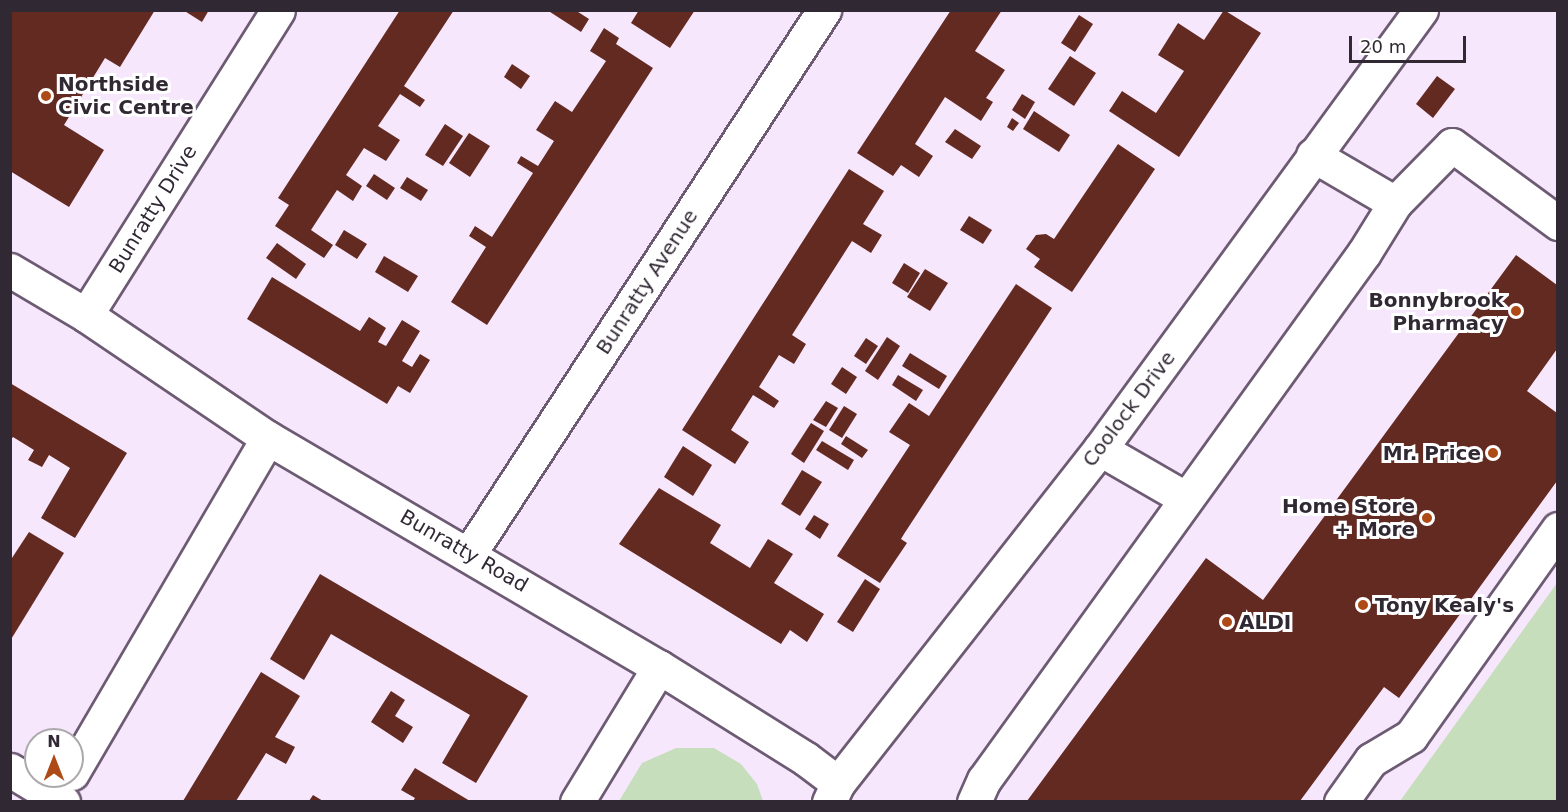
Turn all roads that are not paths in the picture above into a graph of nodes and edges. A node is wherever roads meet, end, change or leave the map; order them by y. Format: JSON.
{"nodes":[{"id":1,"x":278,"y":10,"type":"edge"},
{"id":2,"x":824,"y":10,"type":"edge"},
{"id":3,"x":1421,"y":10,"type":"edge"},
{"id":4,"x":1313,"y":155,"type":"junction"},
{"id":5,"x":1395,"y":203,"type":"junction"},
{"id":6,"x":1557,"y":223,"type":"edge"},
{"id":7,"x":10,"y":270,"type":"edge"},
{"id":8,"x":86,"y":315,"type":"junction"},
{"id":9,"x":268,"y":438,"type":"junction"},
{"id":10,"x":1100,"y":449,"type":"junction"},
{"id":11,"x":1185,"y":498,"type":"junction"},
{"id":12,"x":1557,"y":529,"type":"edge"},
{"id":13,"x":469,"y":554,"type":"junction"},
{"id":14,"x":659,"y":667,"type":"junction"},
{"id":15,"x":84,"y":754,"type":"edge"},
{"id":16,"x":833,"y":792,"type":"edge"},
{"id":17,"x":577,"y":801,"type":"edge"},
{"id":18,"x":974,"y":801,"type":"edge"},
{"id":19,"x":1341,"y":801,"type":"edge"}],
"edges":[{"from":1,"to":8,"type":"street","name":"Bunratty Drive"},
{"from":2,"to":13,"type":"street","name":"Bunratty Avenue"},
{"from":3,"to":4,"type":"street","name":"Coolock Drive"},
{"from":4,"to":5,"type":"street"},
{"from":4,"to":10,"type":"street","name":"Coolock Drive"},
{"from":5,"to":6,"type":"street"},
{"from":5,"to":11,"type":"street"},
{"from":7,"to":8,"type":"street","name":"Bunratty Road"},
{"from":8,"to":9,"type":"street","name":"Bunratty Road"},
{"from":9,"to":13,"type":"street","name":"Bunratty Road"},
{"from":9,"to":15,"type":"street"},
{"from":10,"to":11,"type":"street"},
{"from":10,"to":16,"type":"street","name":"Coolock Drive"},
{"from":11,"to":18,"type":"street"},
{"from":12,"to":19,"type":"street"},
{"from":13,"to":14,"type":"street","name":"Bunratty Road"},
{"from":14,"to":16,"type":"street","name":"Bunratty Road"},
{"from":14,"to":17,"type":"street"}]}
